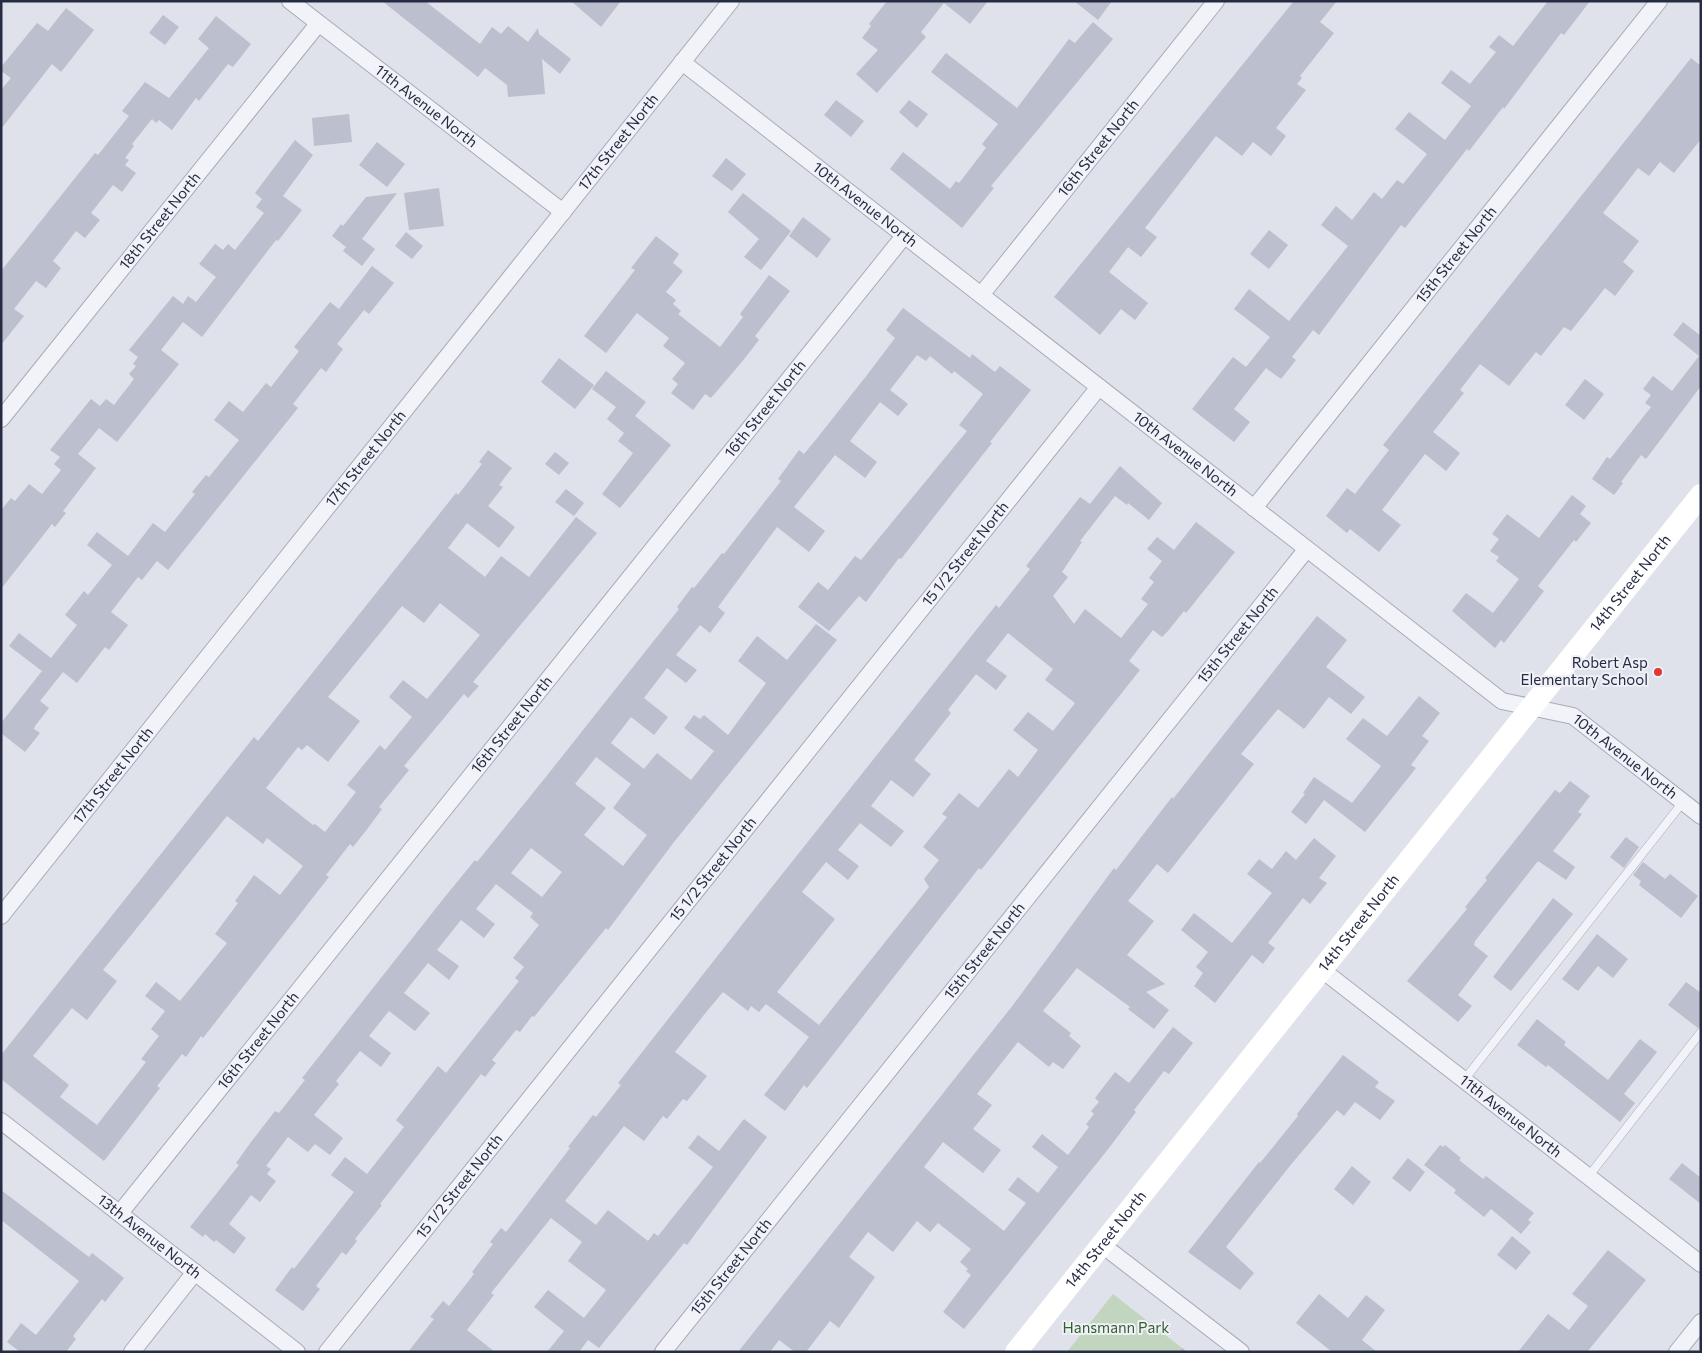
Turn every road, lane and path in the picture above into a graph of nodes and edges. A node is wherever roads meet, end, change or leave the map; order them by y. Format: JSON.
{"nodes":[{"id":1,"x":290,"y":1,"type":"edge"},
{"id":2,"x":731,"y":1,"type":"edge"},
{"id":3,"x":1216,"y":1,"type":"edge"},
{"id":4,"x":1659,"y":1,"type":"edge"},
{"id":5,"x":318,"y":24,"type":"junction"},
{"id":6,"x":682,"y":62,"type":"junction"},
{"id":7,"x":563,"y":212,"type":"junction"},
{"id":8,"x":904,"y":236,"type":"junction"},
{"id":9,"x":981,"y":295,"type":"junction"},
{"id":10,"x":1099,"y":387,"type":"junction"},
{"id":11,"x":1,"y":420,"type":"edge"},
{"id":12,"x":1701,"y":495,"type":"edge"},
{"id":13,"x":1254,"y":508,"type":"junction"},
{"id":14,"x":1306,"y":550,"type":"junction"},
{"id":15,"x":1533,"y":707,"type":"junction"},
{"id":16,"x":1683,"y":802,"type":"junction"},
{"id":17,"x":1701,"y":816,"type":"edge"},
{"id":18,"x":1,"y":916,"type":"edge"},
{"id":19,"x":1321,"y":969,"type":"junction"},
{"id":20,"x":1701,"y":1032,"type":"edge"},
{"id":21,"x":1464,"y":1080,"type":"junction"},
{"id":22,"x":1,"y":1121,"type":"edge"},
{"id":23,"x":1588,"y":1177,"type":"junction"},
{"id":24,"x":120,"y":1213,"type":"junction"},
{"id":25,"x":1101,"y":1244,"type":"junction"},
{"id":26,"x":1701,"y":1264,"type":"edge"},
{"id":27,"x":195,"y":1272,"type":"junction"},
{"id":28,"x":1701,"y":1322,"type":"edge"},
{"id":29,"x":1184,"y":1348,"type":"dead end"},
{"id":30,"x":132,"y":1352,"type":"edge"},
{"id":31,"x":298,"y":1352,"type":"edge"},
{"id":32,"x":327,"y":1352,"type":"edge"},
{"id":33,"x":663,"y":1352,"type":"edge"},
{"id":34,"x":1016,"y":1352,"type":"edge"},
{"id":35,"x":1181,"y":1352,"type":"edge"},
{"id":36,"x":1242,"y":1352,"type":"edge"},
{"id":37,"x":1677,"y":1352,"type":"edge"}],
"edges":[{"from":1,"to":5,"type":"street","name":"11th Avenue North"},
{"from":2,"to":6,"type":"street","name":"17th Street North"},
{"from":3,"to":9,"type":"street","name":"16th Street North"},
{"from":4,"to":13,"type":"street","name":"15th Street North"},
{"from":5,"to":7,"type":"street","name":"11th Avenue North"},
{"from":5,"to":11,"type":"street","name":"18th Street North"},
{"from":6,"to":7,"type":"street","name":"17th Street North"},
{"from":6,"to":8,"type":"street","name":"10th Avenue North"},
{"from":7,"to":18,"type":"street","name":"17th Street North"},
{"from":8,"to":9,"type":"street","name":"10th Avenue North"},
{"from":8,"to":24,"type":"street","name":"16th Street North"},
{"from":9,"to":10,"type":"street","name":"10th Avenue North"},
{"from":10,"to":13,"type":"street","name":"10th Avenue North"},
{"from":10,"to":32,"type":"street","name":"15 1/2 Street North"},
{"from":12,"to":15,"type":"street","name":"14th Street North"},
{"from":13,"to":14,"type":"street","name":"10th Avenue North"},
{"from":14,"to":15,"type":"street","name":"10th Avenue North"},
{"from":14,"to":33,"type":"street","name":"15th Street North"},
{"from":15,"to":16,"type":"street","name":"10th Avenue North"},
{"from":15,"to":19,"type":"street","name":"14th Street North"},
{"from":16,"to":17,"type":"street","name":"10th Avenue North"},
{"from":16,"to":21,"type":"lane"},
{"from":19,"to":21,"type":"street","name":"11th Avenue North"},
{"from":19,"to":25,"type":"street","name":"14th Street North"},
{"from":20,"to":23,"type":"lane"},
{"from":21,"to":23,"type":"street","name":"11th Avenue North"},
{"from":22,"to":24,"type":"street","name":"13th Avenue North"},
{"from":23,"to":26,"type":"street","name":"11th Avenue North"},
{"from":24,"to":27,"type":"street","name":"13th Avenue North"},
{"from":25,"to":34,"type":"street","name":"14th Street North"},
{"from":25,"to":36,"type":"street"},
{"from":27,"to":30,"type":"street"},
{"from":27,"to":31,"type":"street","name":"13th Avenue North"},
{"from":28,"to":37,"type":"street"},
{"from":29,"to":35,"type":"path"}]}
